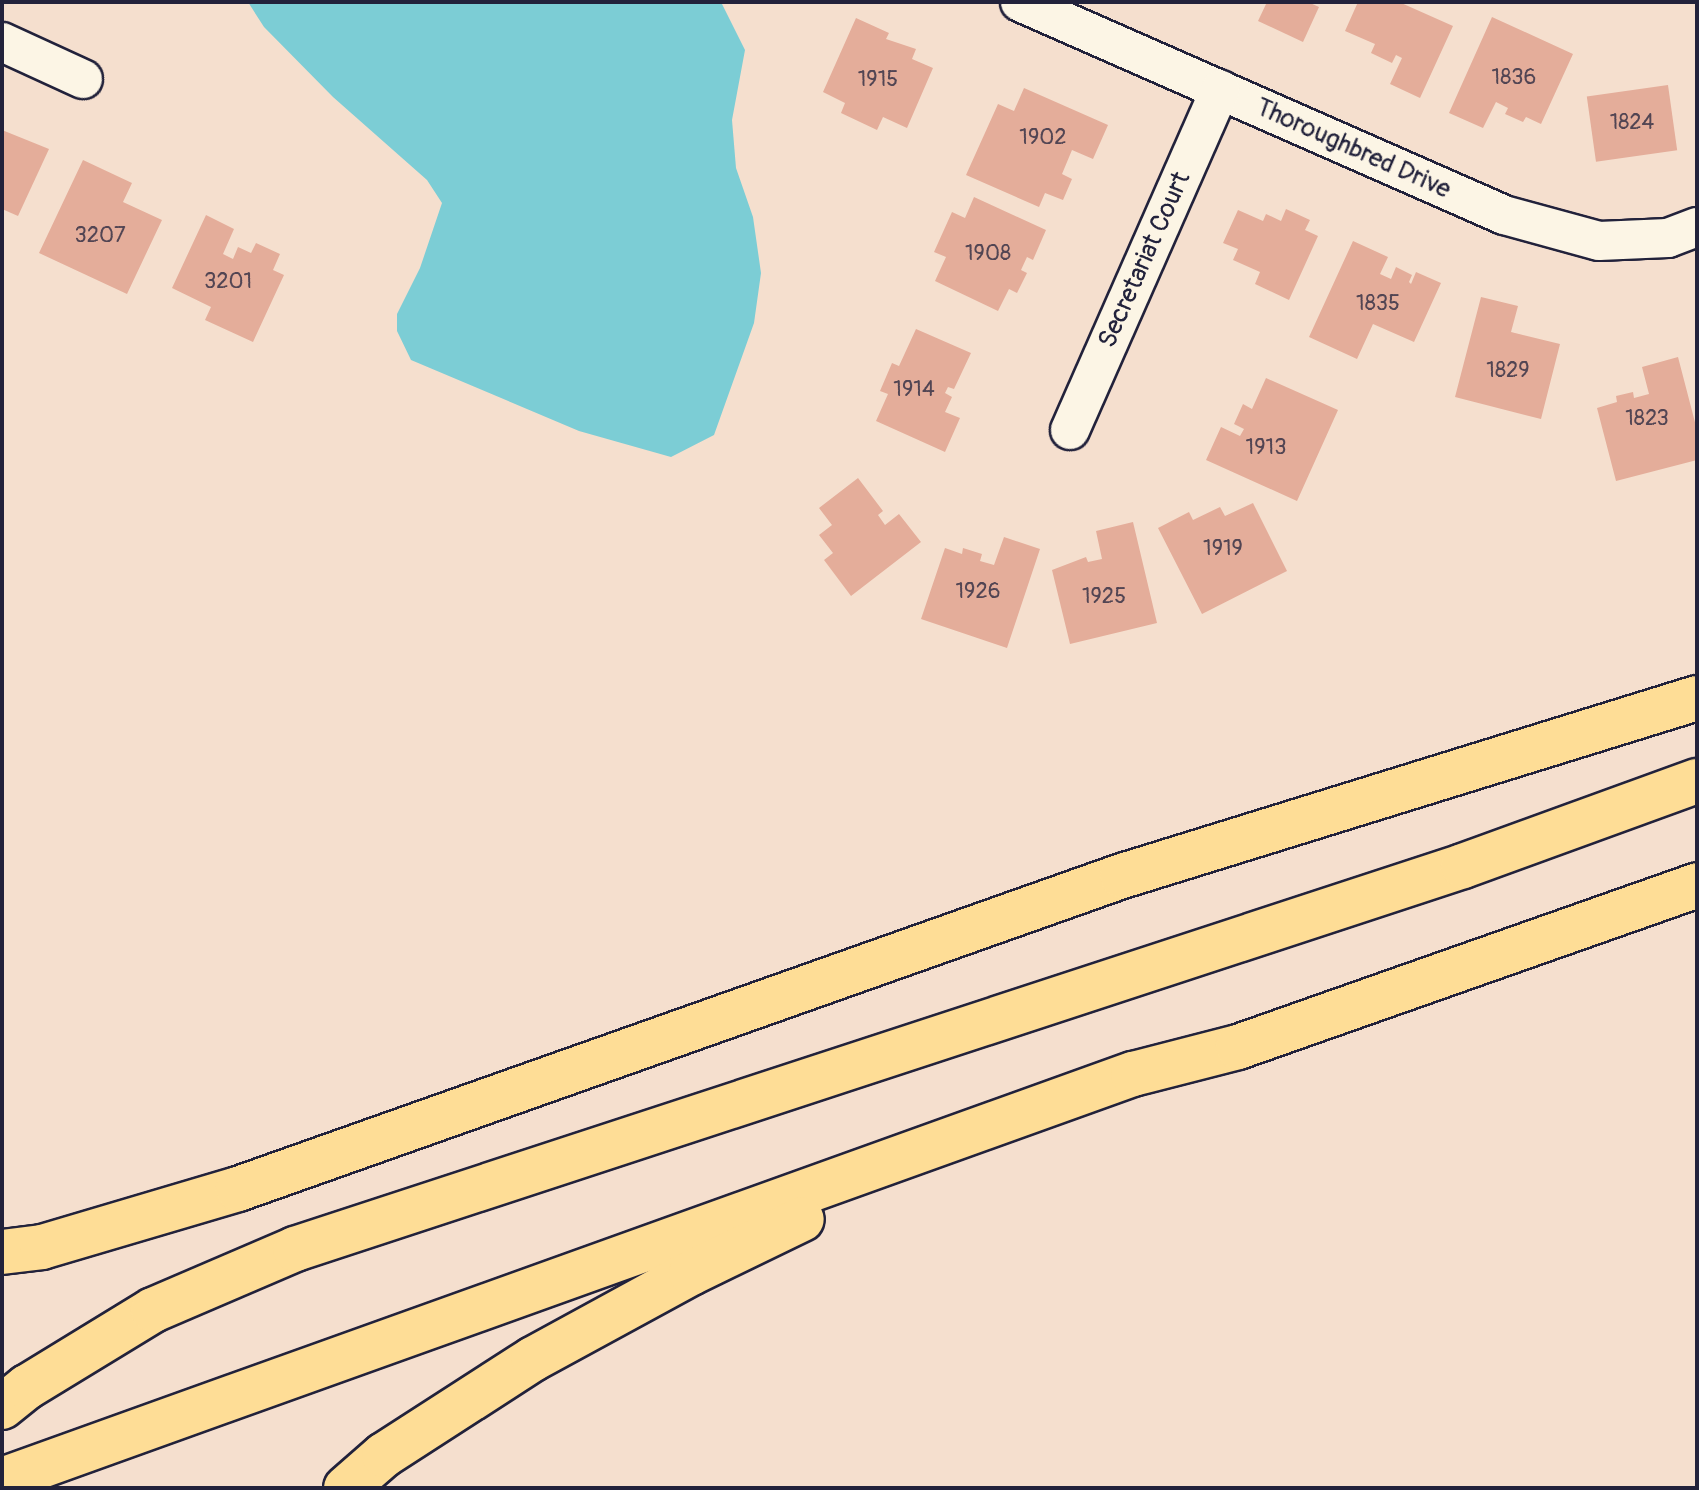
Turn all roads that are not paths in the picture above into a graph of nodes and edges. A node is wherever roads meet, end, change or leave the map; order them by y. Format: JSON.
{"nodes":[{"id":1,"x":1020,"y":2,"type":"edge"},
{"id":2,"x":2,"y":42,"type":"edge"},
{"id":3,"x":83,"y":79,"type":"dead end"},
{"id":4,"x":1220,"y":90,"type":"junction"},
{"id":5,"x":1697,"y":227,"type":"edge"},
{"id":6,"x":1070,"y":430,"type":"dead end"},
{"id":7,"x":1697,"y":698,"type":"edge"},
{"id":8,"x":1697,"y":781,"type":"edge"},
{"id":9,"x":1697,"y":885,"type":"edge"},
{"id":10,"x":1238,"y":1047,"type":"junction"},
{"id":11,"x":2,"y":1252,"type":"edge"},
{"id":12,"x":15,"y":1397,"type":"edge"},
{"id":13,"x":2,"y":1480,"type":"edge"},
{"id":14,"x":346,"y":1488,"type":"edge"}],
"edges":[{"from":1,"to":4,"type":"street","name":"Thoroughbred Drive"},
{"from":2,"to":3,"type":"street"},
{"from":4,"to":5,"type":"street","name":"Thoroughbred Drive"},
{"from":4,"to":6,"type":"street","name":"Secretariat Court"},
{"from":7,"to":11,"type":"highway"},
{"from":8,"to":12,"type":"highway"},
{"from":9,"to":10,"type":"highway"},
{"from":10,"to":13,"type":"highway"},
{"from":10,"to":14,"type":"highway"}]}
